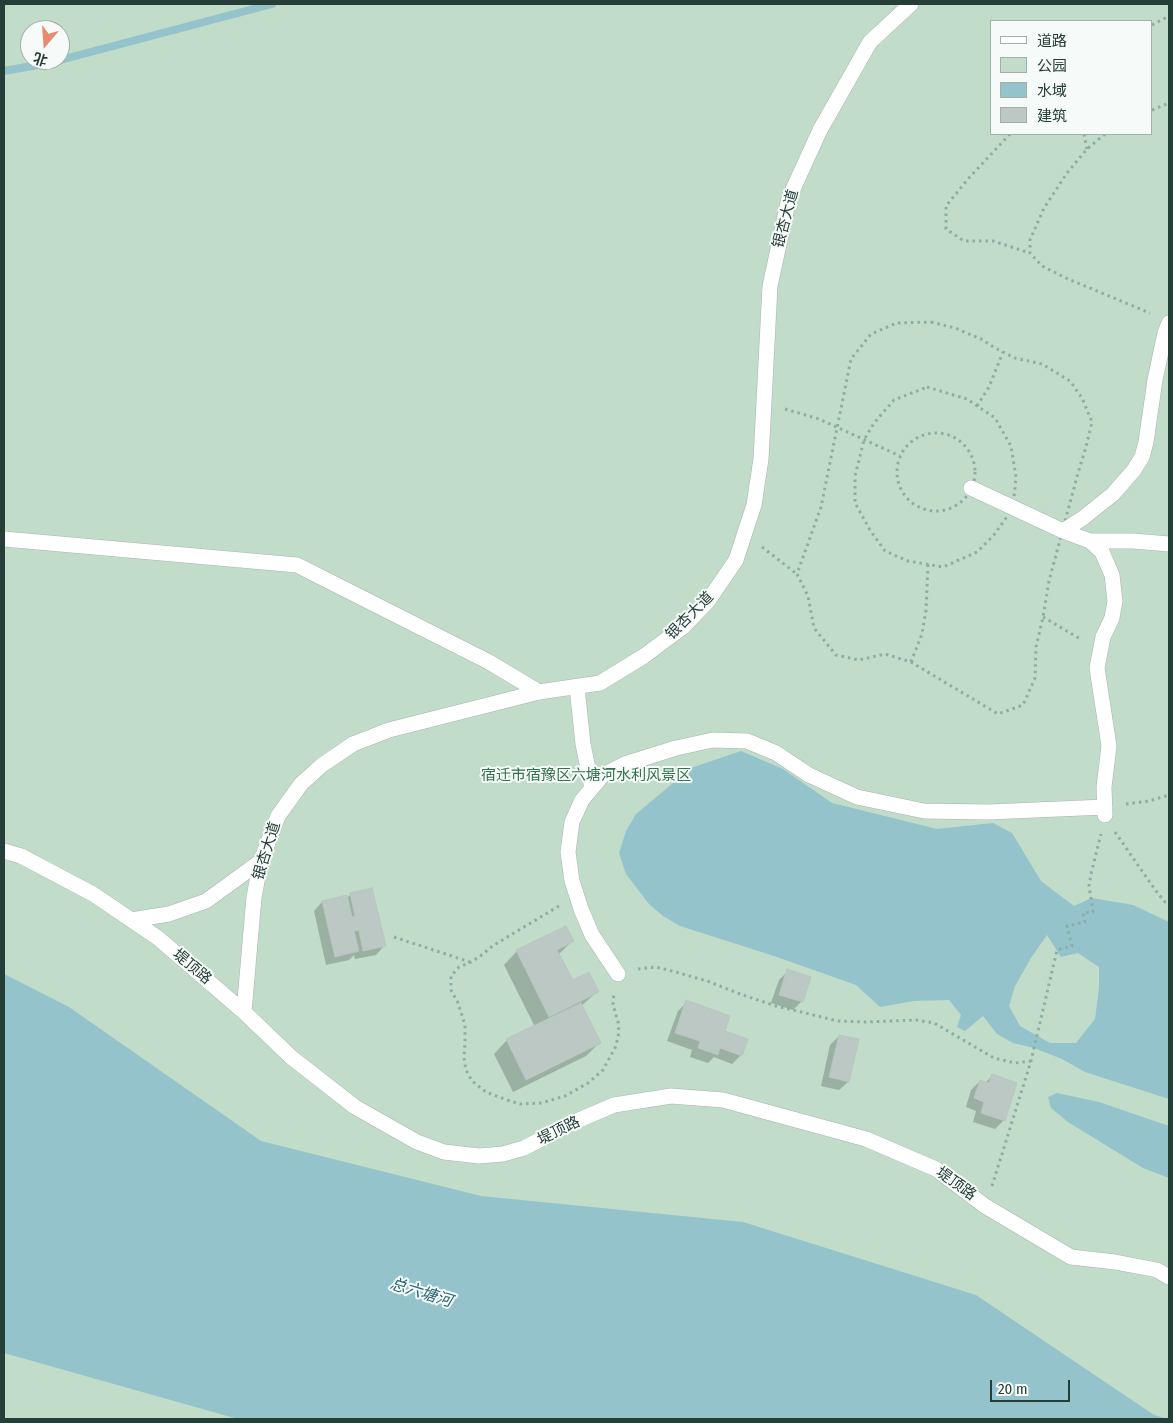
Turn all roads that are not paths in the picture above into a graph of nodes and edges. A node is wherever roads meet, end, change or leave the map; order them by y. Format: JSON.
{"nodes":[{"id":1,"x":911,"y":4,"type":"edge"},
{"id":2,"x":1169,"y":323,"type":"edge"},
{"id":3,"x":1162,"y":381,"type":"edge"},
{"id":4,"x":972,"y":488,"type":"road end"},
{"id":5,"x":1063,"y":531,"type":"junction"},
{"id":6,"x":4,"y":539,"type":"edge"},
{"id":7,"x":1090,"y":540,"type":"junction"},
{"id":8,"x":1169,"y":544,"type":"edge"},
{"id":9,"x":578,"y":687,"type":"junction"},
{"id":10,"x":539,"y":692,"type":"junction"},
{"id":11,"x":592,"y":788,"type":"junction"},
{"id":12,"x":4,"y":850,"type":"edge"},
{"id":13,"x":261,"y":861,"type":"junction"},
{"id":14,"x":131,"y":920,"type":"junction"},
{"id":15,"x":618,"y":974,"type":"road end"},
{"id":16,"x":244,"y":1012,"type":"junction"},
{"id":17,"x":1169,"y":1277,"type":"edge"}],
"edges":[{"from":1,"to":9,"type":"street","name":"银杏大道"},
{"from":2,"to":3,"type":"street"},
{"from":3,"to":5,"type":"street"},
{"from":4,"to":5,"type":"street"},
{"from":5,"to":7,"type":"street"},
{"from":6,"to":10,"type":"street"},
{"from":7,"to":8,"type":"street"},
{"from":7,"to":11,"type":"street"},
{"from":9,"to":10,"type":"street","name":"银杏大道"},
{"from":9,"to":11,"type":"street"},
{"from":10,"to":13,"type":"street","name":"银杏大道"},
{"from":11,"to":15,"type":"street"},
{"from":12,"to":14,"type":"street","name":"堤顶路"},
{"from":13,"to":14,"type":"street"},
{"from":13,"to":16,"type":"street","name":"银杏大道"},
{"from":14,"to":16,"type":"street","name":"堤顶路"},
{"from":16,"to":17,"type":"street","name":"堤顶路"}]}
